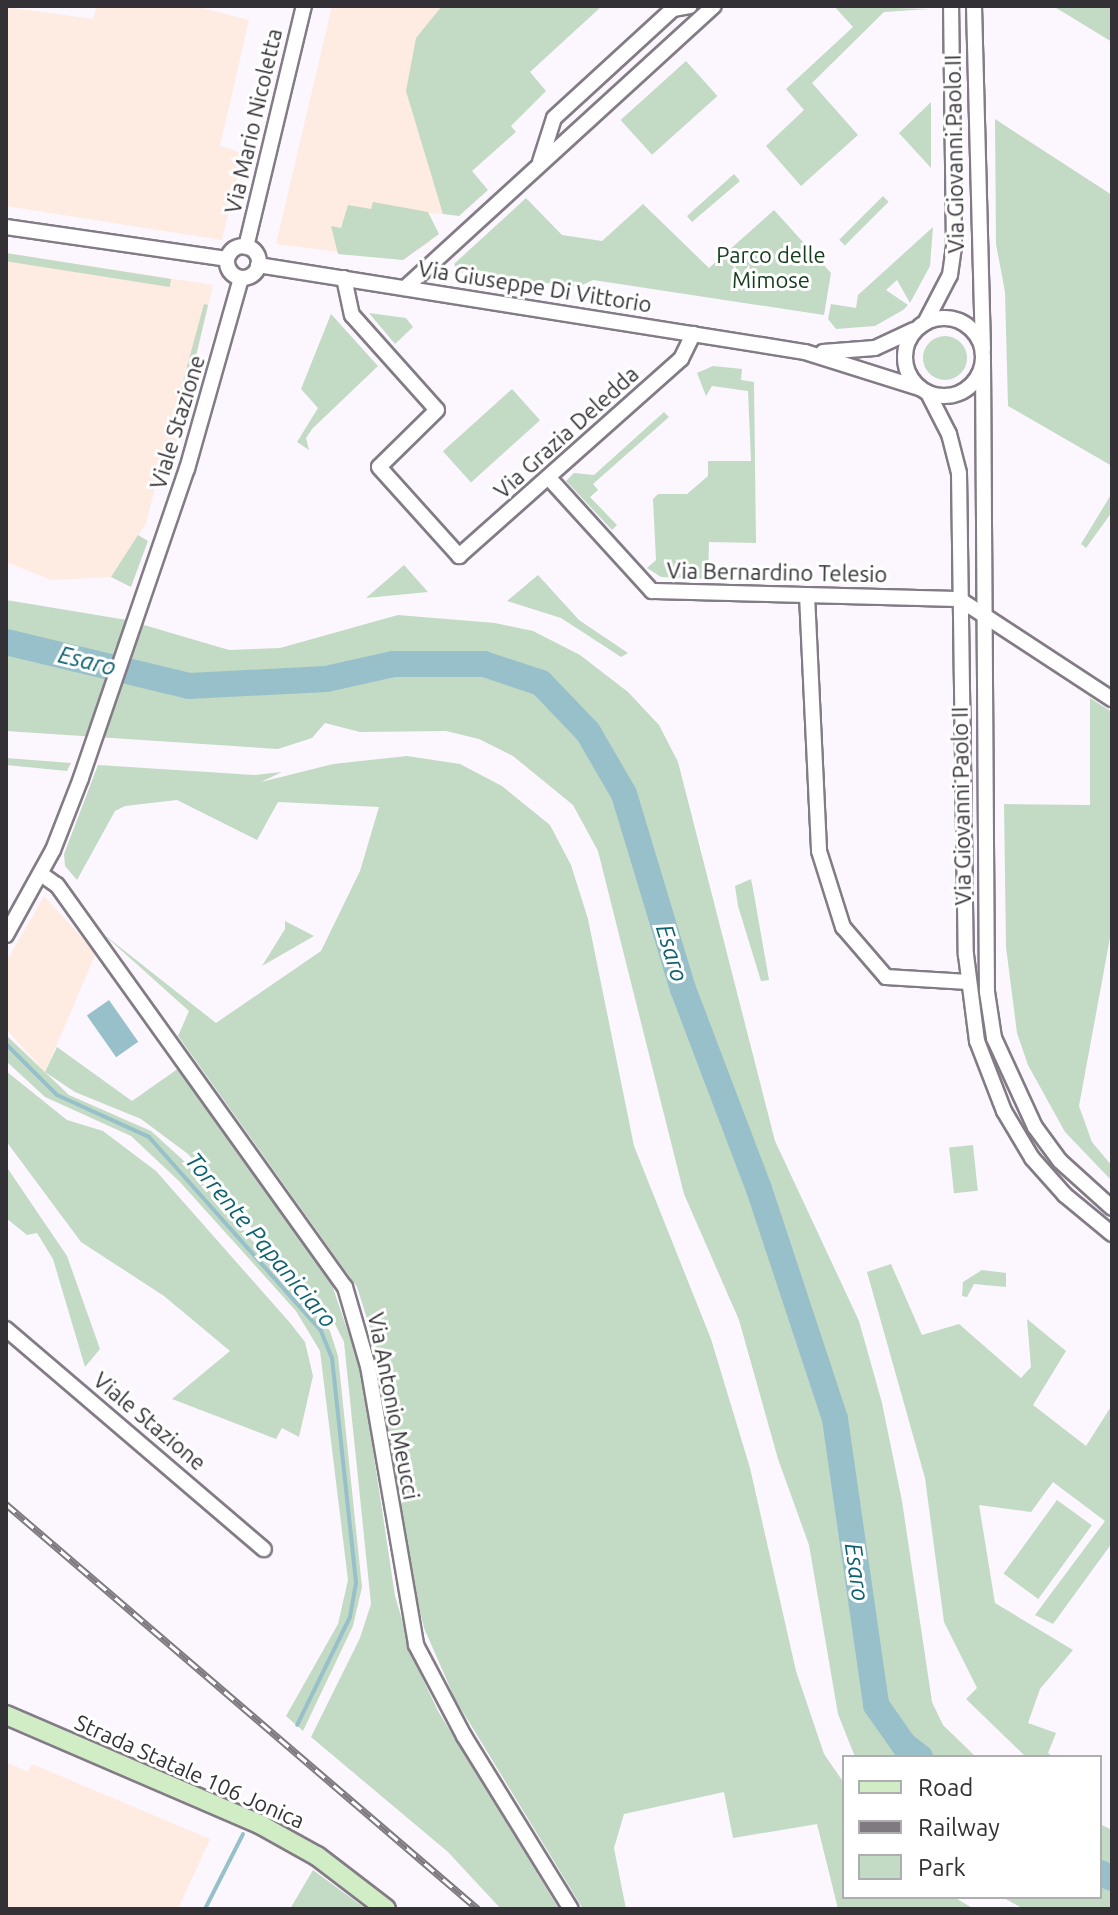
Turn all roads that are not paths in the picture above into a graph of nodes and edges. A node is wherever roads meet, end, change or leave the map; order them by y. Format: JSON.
{"nodes":[{"id":1,"x":304,"y":6,"type":"edge"},
{"id":2,"x":690,"y":6,"type":"edge"},
{"id":3,"x":714,"y":6,"type":"edge"},
{"id":4,"x":951,"y":6,"type":"edge"},
{"id":5,"x":974,"y":6,"type":"edge"},
{"id":6,"x":540,"y":162,"type":"junction"},
{"id":7,"x":6,"y":227,"type":"edge"},
{"id":8,"x":246,"y":247,"type":"junction"},
{"id":9,"x":227,"y":259,"type":"junction"},
{"id":10,"x":258,"y":265,"type":"junction"},
{"id":11,"x":241,"y":278,"type":"junction"},
{"id":12,"x":344,"y":278,"type":"junction"},
{"id":13,"x":405,"y":288,"type":"junction"},
{"id":14,"x":921,"y":325,"type":"junction"},
{"id":15,"x":693,"y":334,"type":"junction"},
{"id":16,"x":805,"y":352,"type":"junction"},
{"id":17,"x":983,"y":356,"type":"junction"},
{"id":18,"x":923,"y":390,"type":"junction"},
{"id":19,"x":549,"y":478,"type":"junction"},
{"id":20,"x":807,"y":595,"type":"junction"},
{"id":21,"x":959,"y":599,"type":"junction"},
{"id":22,"x":982,"y":613,"type":"junction"},
{"id":23,"x":1112,"y":699,"type":"edge"},
{"id":24,"x":41,"y":874,"type":"junction"},
{"id":25,"x":6,"y":935,"type":"edge"},
{"id":26,"x":968,"y":982,"type":"junction"},
{"id":27,"x":1112,"y":1208,"type":"edge"},
{"id":28,"x":1112,"y":1234,"type":"edge"},
{"id":29,"x":6,"y":1329,"type":"edge"},
{"id":30,"x":264,"y":1549,"type":"dead end"},
{"id":31,"x":6,"y":1715,"type":"edge"},
{"id":32,"x":386,"y":1909,"type":"edge"},
{"id":33,"x":571,"y":1909,"type":"edge"}],
"edges":[{"from":1,"to":8,"type":"street","name":"Via Mario Nicoletta"},
{"from":2,"to":6,"type":"street"},
{"from":3,"to":6,"type":"street"},
{"from":4,"to":14,"type":"street","name":"Via Giovanni Paolo II"},
{"from":5,"to":17,"type":"street","name":"Via Giovanni Paolo II"},
{"from":6,"to":13,"type":"street"},
{"from":7,"to":9,"type":"street"},
{"from":8,"to":9,"type":"street"},
{"from":8,"to":10,"type":"street"},
{"from":9,"to":11,"type":"street"},
{"from":10,"to":11,"type":"street"},
{"from":10,"to":12,"type":"street","name":"Via Giuseppe Di Vittorio"},
{"from":11,"to":24,"type":"street","name":"Viale Stazione"},
{"from":12,"to":13,"type":"street","name":"Via Giuseppe Di Vittorio"},
{"from":12,"to":19,"type":"street","name":"Via Grazia Deledda"},
{"from":13,"to":15,"type":"street","name":"Via Giuseppe Di Vittorio"},
{"from":14,"to":16,"type":"street"},
{"from":14,"to":17,"type":"street"},
{"from":14,"to":18,"type":"street"},
{"from":15,"to":16,"type":"street","name":"Via Giuseppe Di Vittorio"},
{"from":15,"to":19,"type":"street","name":"Via Grazia Deledda"},
{"from":16,"to":18,"type":"street"},
{"from":17,"to":18,"type":"street"},
{"from":17,"to":22,"type":"street","name":"Via Giovanni Paolo II"},
{"from":18,"to":21,"type":"street","name":"Via Giovanni Paolo II"},
{"from":19,"to":20,"type":"street","name":"Via Bernardino Telesio"},
{"from":20,"to":21,"type":"street","name":"Via Bernardino Telesio"},
{"from":20,"to":26,"type":"street"},
{"from":21,"to":22,"type":"street"},
{"from":21,"to":26,"type":"street","name":"Via Giovanni Paolo II"},
{"from":22,"to":23,"type":"street"},
{"from":22,"to":27,"type":"street","name":"Via Giovanni Paolo II"},
{"from":24,"to":25,"type":"street"},
{"from":24,"to":33,"type":"street","name":"Via Antonio Meucci"},
{"from":26,"to":28,"type":"street","name":"Via Giovanni Paolo II"},
{"from":29,"to":30,"type":"street","name":"Viale Stazione"},
{"from":31,"to":32,"type":"main road","name":"Strada Statale 106 Jonica"}]}
